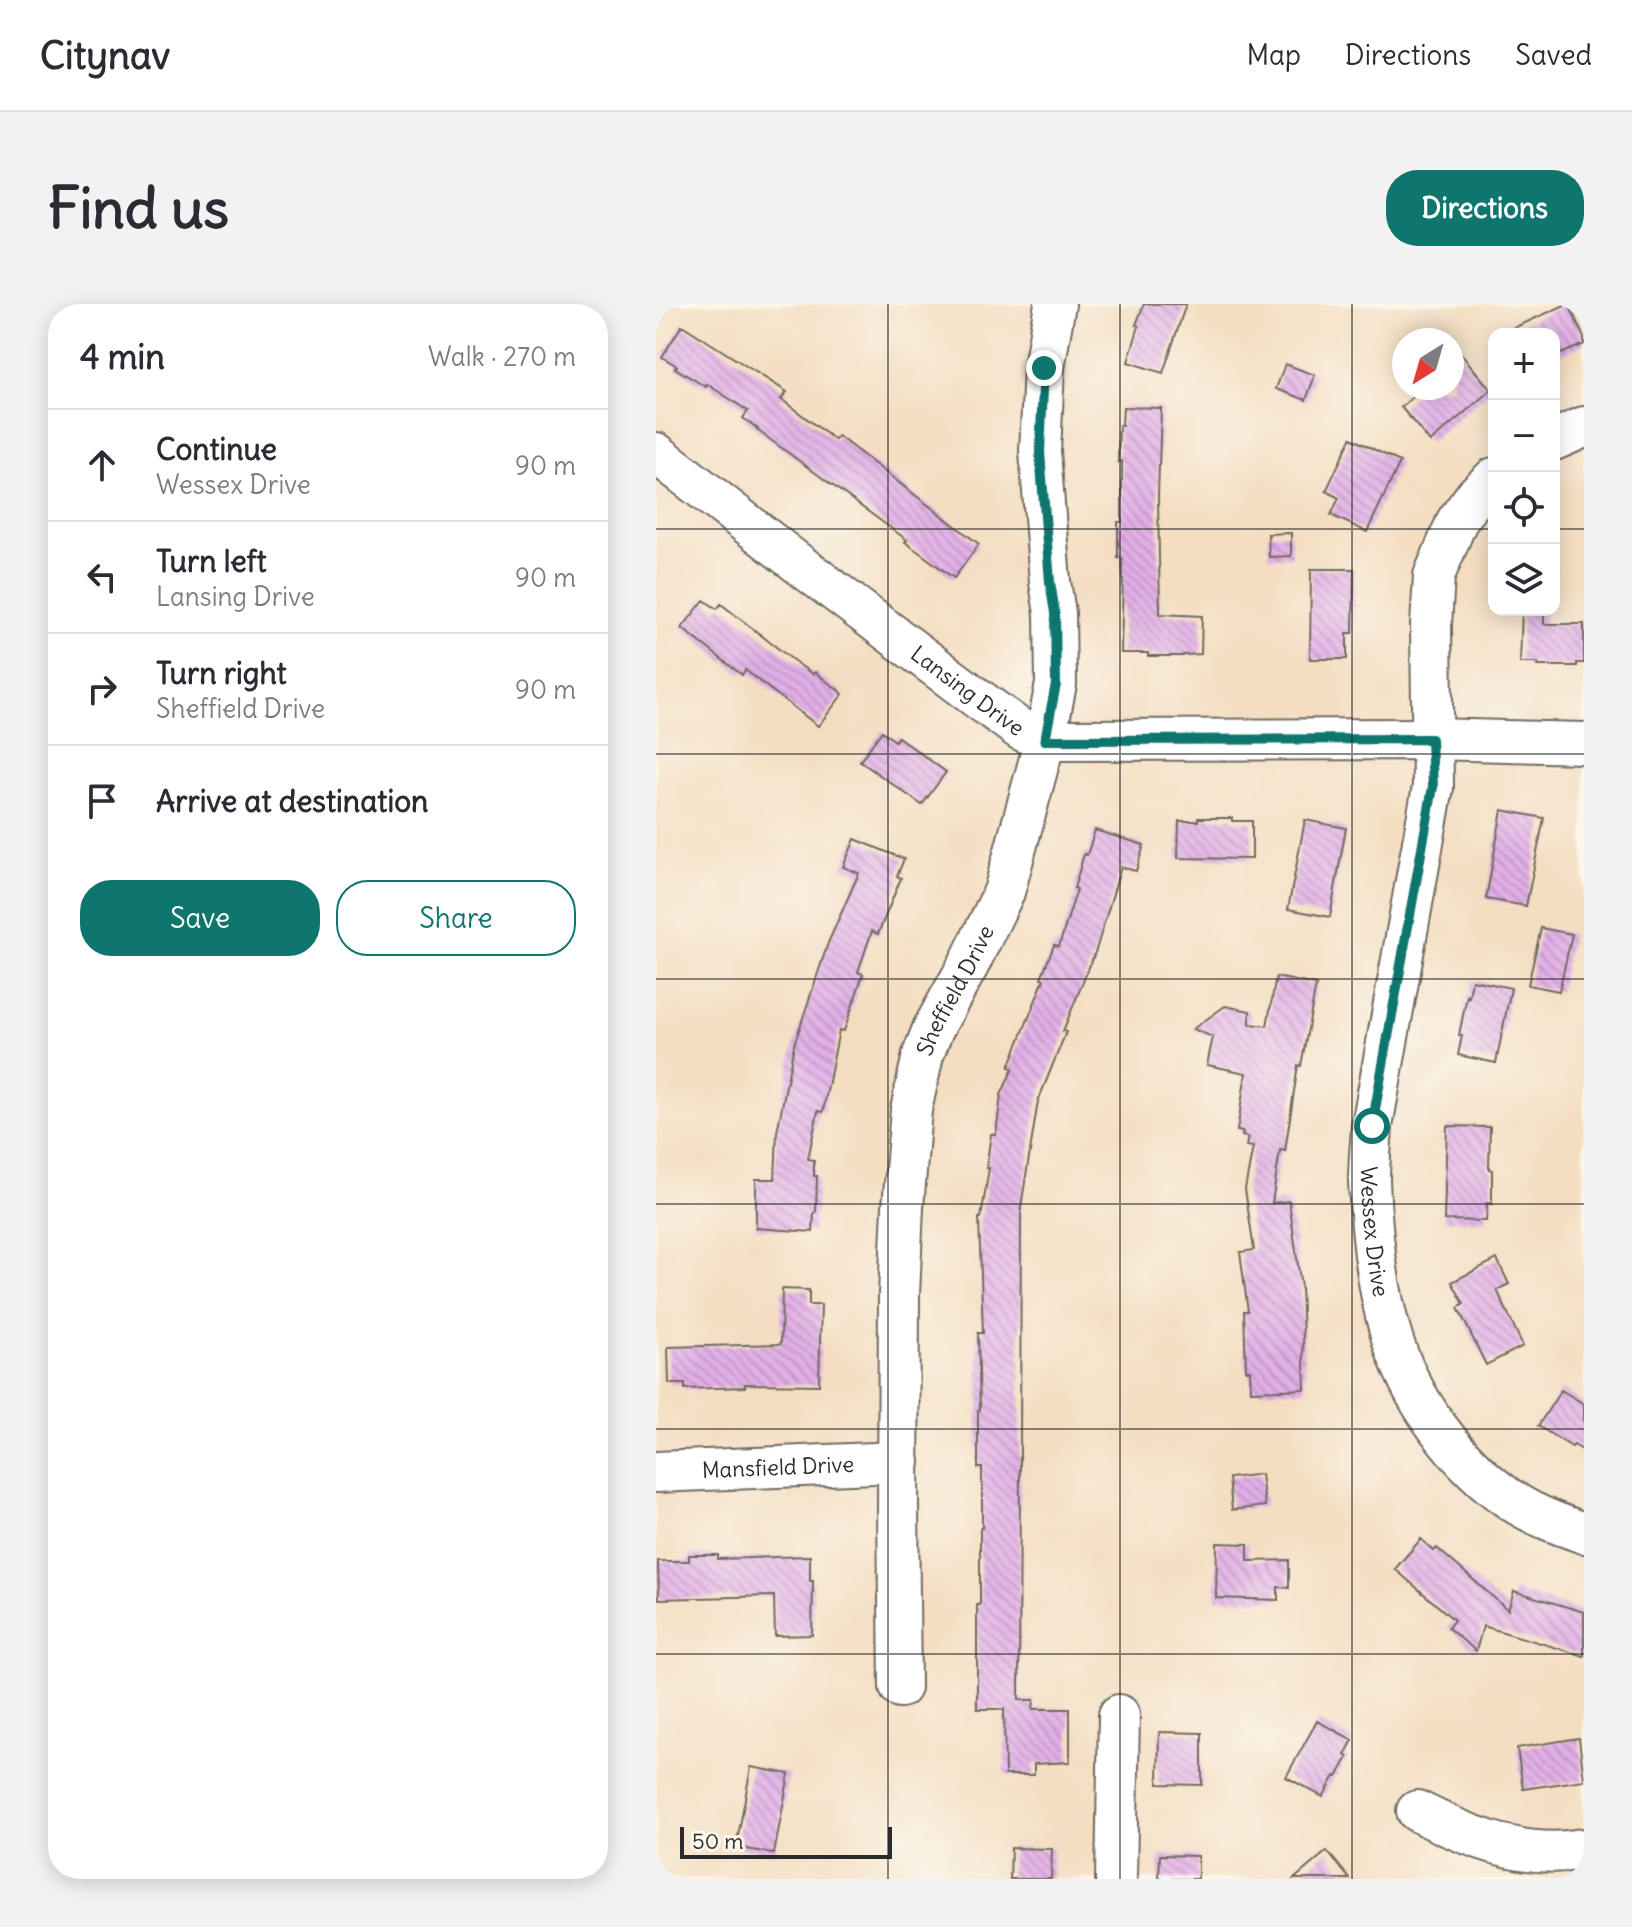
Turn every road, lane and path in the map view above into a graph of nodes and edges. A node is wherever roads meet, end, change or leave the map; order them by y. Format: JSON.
{"nodes":[{"id":1,"x":1055,"y":304,"type":"edge"},
{"id":2,"x":1584,"y":427,"type":"edge"},
{"id":3,"x":1560,"y":437,"type":"edge"},
{"id":4,"x":656,"y":453,"type":"edge"},
{"id":5,"x":1488,"y":484,"type":"edge"},
{"id":6,"x":1431,"y":739,"type":"junction"},
{"id":7,"x":1045,"y":740,"type":"junction"},
{"id":8,"x":1584,"y":743,"type":"edge"},
{"id":9,"x":899,"y":1462,"type":"junction"},
{"id":10,"x":656,"y":1472,"type":"edge"},
{"id":11,"x":1584,"y":1533,"type":"edge"},
{"id":12,"x":900,"y":1687,"type":"dead end"},
{"id":13,"x":1119,"y":1715,"type":"dead end"},
{"id":14,"x":1417,"y":1811,"type":"dead end"},
{"id":15,"x":1584,"y":1849,"type":"edge"},
{"id":16,"x":1116,"y":1879,"type":"edge"}],
"edges":[{"from":1,"to":7,"type":"street","name":"Sheffield Drive"},
{"from":2,"to":3,"type":"street"},
{"from":4,"to":7,"type":"street","name":"Lansing Drive"},
{"from":5,"to":6,"type":"street","name":"Wessex Drive"},
{"from":6,"to":7,"type":"street","name":"Lansing Drive"},
{"from":6,"to":8,"type":"street","name":"Lansing Drive"},
{"from":6,"to":11,"type":"street","name":"Wessex Drive"},
{"from":7,"to":9,"type":"street","name":"Sheffield Drive"},
{"from":9,"to":10,"type":"street","name":"Mansfield Drive"},
{"from":9,"to":12,"type":"street","name":"Sheffield Drive"},
{"from":13,"to":16,"type":"street"},
{"from":14,"to":15,"type":"street"}]}
